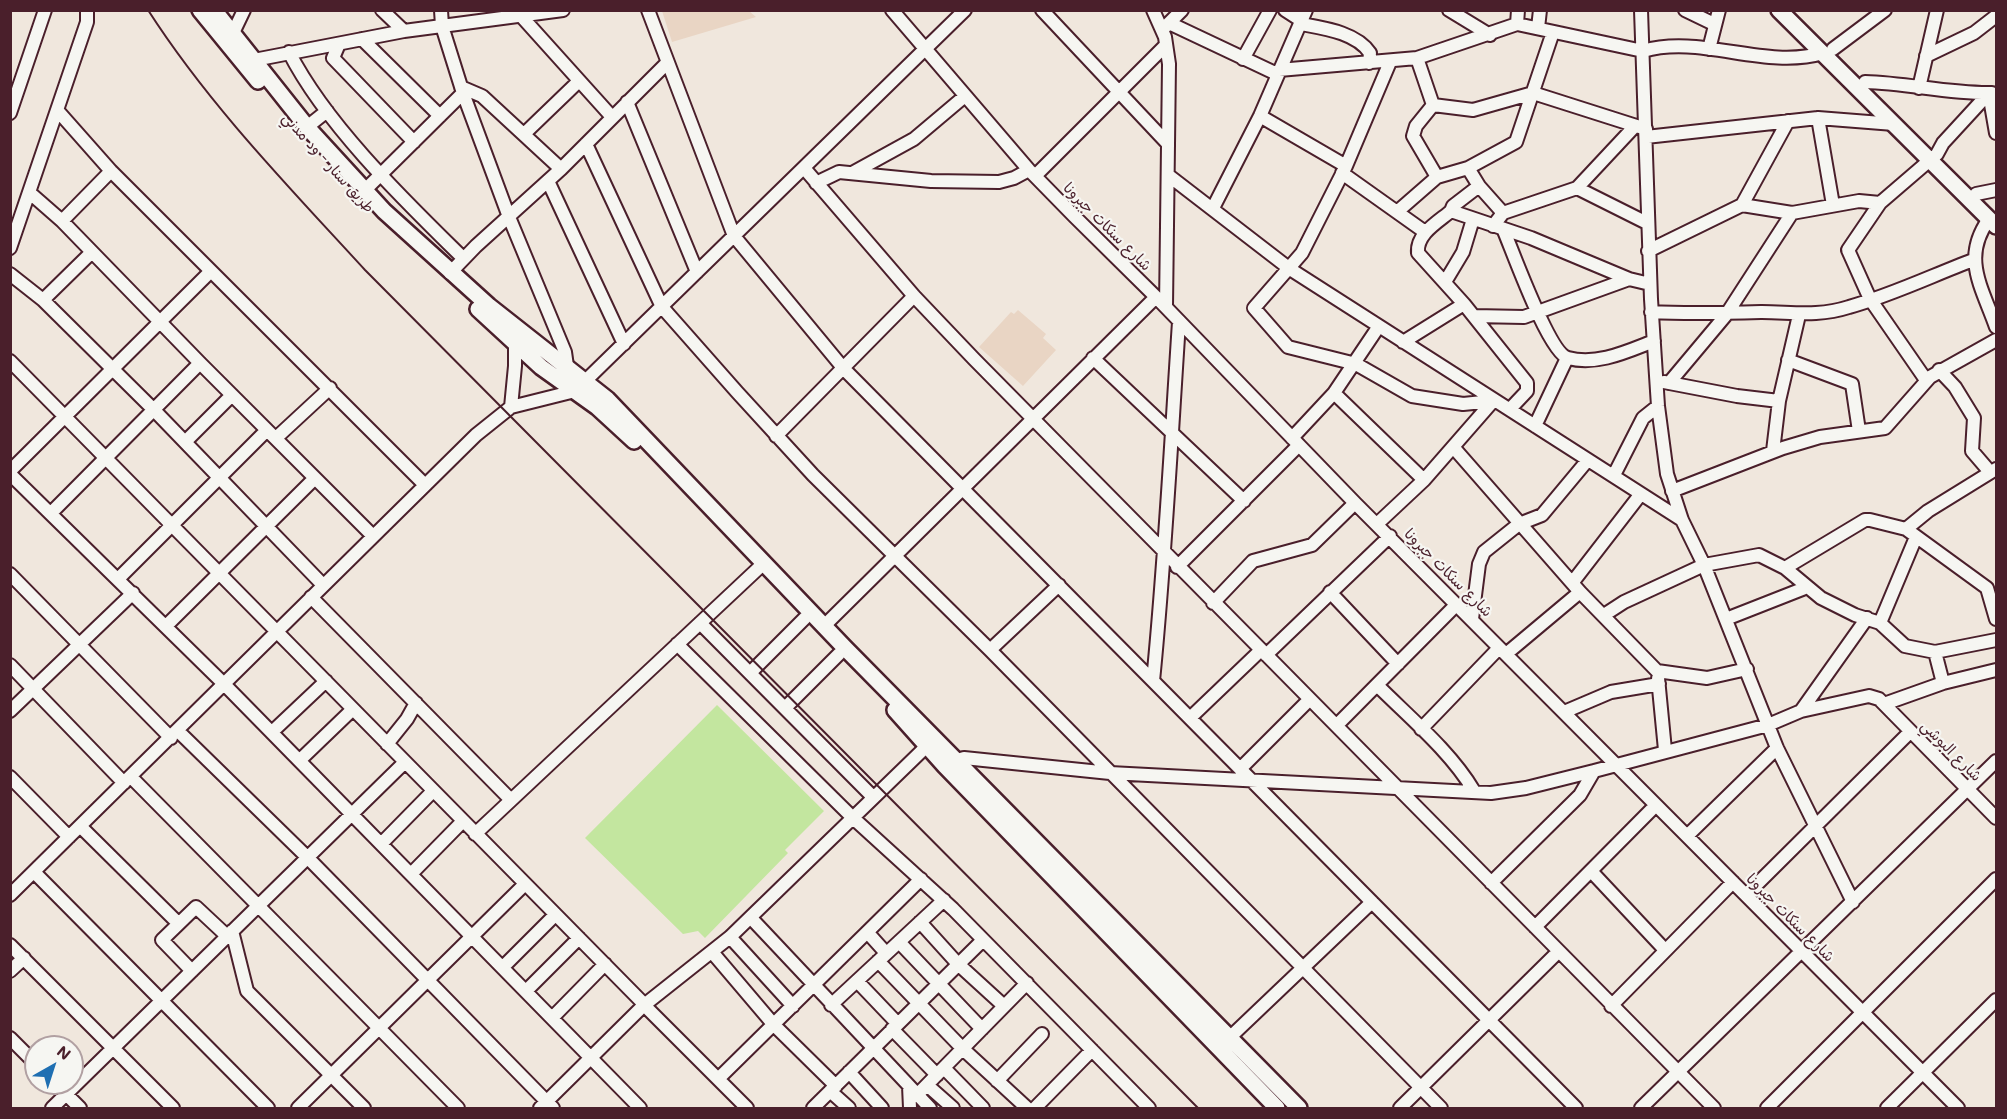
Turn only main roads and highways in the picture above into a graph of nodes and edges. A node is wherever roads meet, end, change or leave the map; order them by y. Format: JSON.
{"nodes":[{"id":1,"x":201,"y":10,"type":"edge"},
{"id":2,"x":214,"y":10,"type":"edge"},
{"id":3,"x":1779,"y":10,"type":"edge"},
{"id":4,"x":1792,"y":10,"type":"edge"},
{"id":5,"x":1828,"y":51,"type":"junction"},
{"id":6,"x":1934,"y":157,"type":"junction"},
{"id":7,"x":1994,"y":220,"type":"edge"},
{"id":8,"x":473,"y":299,"type":"junction"},
{"id":9,"x":563,"y":373,"type":"junction"},
{"id":10,"x":761,"y":566,"type":"junction"},
{"id":11,"x":931,"y":742,"type":"junction"},
{"id":12,"x":1223,"y":1043,"type":"junction"},
{"id":13,"x":1277,"y":1108,"type":"edge"},
{"id":14,"x":1299,"y":1108,"type":"edge"}],
"edges":[{"from":1,"to":8,"type":"main road","name":"طريق سنار - ود مدني"},
{"from":2,"to":8,"type":"main road","name":"طريق سنار - ود مدني"},
{"from":3,"to":5,"type":"main road"},
{"from":4,"to":5,"type":"main road"},
{"from":5,"to":6,"type":"main road"},
{"from":5,"to":6,"type":"main road"},
{"from":6,"to":7,"type":"main road"},
{"from":6,"to":7,"type":"main road"},
{"from":8,"to":9,"type":"main road"},
{"from":8,"to":9,"type":"main road"},
{"from":9,"to":10,"type":"main road"},
{"from":10,"to":11,"type":"main road"},
{"from":10,"to":11,"type":"main road"},
{"from":11,"to":12,"type":"main road"},
{"from":12,"to":13,"type":"main road"},
{"from":12,"to":14,"type":"main road"}]}
